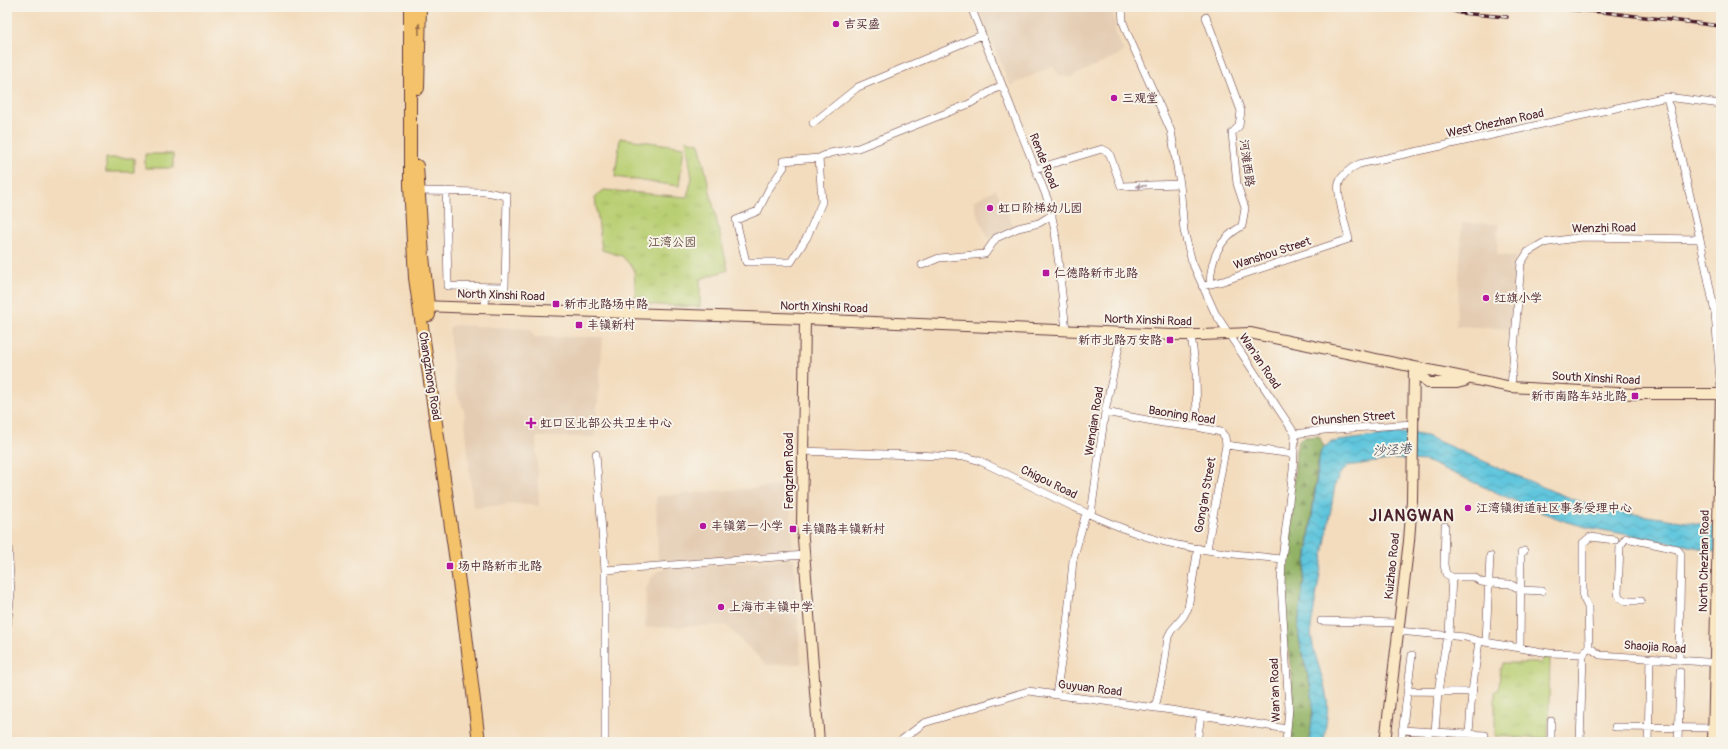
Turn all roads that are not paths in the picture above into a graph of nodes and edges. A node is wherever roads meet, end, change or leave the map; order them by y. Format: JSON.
{"nodes":[{"id":1,"x":410,"y":7,"type":"edge"},
{"id":2,"x":420,"y":7,"type":"edge"},
{"id":3,"x":971,"y":7,"type":"edge"},
{"id":4,"x":1122,"y":7,"type":"edge"},
{"id":5,"x":1206,"y":17,"type":"dead end"},
{"id":6,"x":982,"y":35,"type":"junction"},
{"id":7,"x":1002,"y":85,"type":"junction"},
{"id":8,"x":1667,"y":97,"type":"junction"},
{"id":9,"x":1721,"y":104,"type":"edge"},
{"id":10,"x":813,"y":123,"type":"dead end"},
{"id":11,"x":819,"y":158,"type":"junction"},
{"id":12,"x":1035,"y":169,"type":"junction"},
{"id":13,"x":1180,"y":184,"type":"junction"},
{"id":14,"x":419,"y":191,"type":"junction"},
{"id":15,"x":446,"y":191,"type":"junction"},
{"id":16,"x":1052,"y":215,"type":"junction"},
{"id":17,"x":1349,"y":239,"type":"joint"},
{"id":18,"x":1700,"y":239,"type":"junction"},
{"id":19,"x":922,"y":264,"type":"dead end"},
{"id":20,"x":1210,"y":284,"type":"junction"},
{"id":21,"x":1202,"y":286,"type":"junction"},
{"id":22,"x":486,"y":287,"type":"junction"},
{"id":23,"x":423,"y":306,"type":"junction"},
{"id":24,"x":485,"y":308,"type":"junction"},
{"id":25,"x":805,"y":319,"type":"junction"},
{"id":26,"x":1066,"y":330,"type":"junction"},
{"id":27,"x":1122,"y":332,"type":"junction"},
{"id":28,"x":1228,"y":334,"type":"junction"},
{"id":29,"x":1191,"y":335,"type":"junction"},
{"id":30,"x":1414,"y":368,"type":"junction"},
{"id":31,"x":1511,"y":388,"type":"junction"},
{"id":32,"x":1721,"y":394,"type":"edge"},
{"id":33,"x":1105,"y":412,"type":"junction"},
{"id":34,"x":1197,"y":427,"type":"junction"},
{"id":35,"x":1413,"y":428,"type":"junction"},
{"id":36,"x":1295,"y":434,"type":"junction"},
{"id":37,"x":1226,"y":446,"type":"junction"},
{"id":38,"x":802,"y":451,"type":"junction"},
{"id":39,"x":596,"y":454,"type":"dead end"},
{"id":40,"x":1293,"y":454,"type":"junction"},
{"id":41,"x":1088,"y":513,"type":"junction"},
{"id":42,"x":1445,"y":526,"type":"dead end"},
{"id":43,"x":7,"y":527,"type":"edge"},
{"id":44,"x":1615,"y":540,"type":"dead end"},
{"id":45,"x":1198,"y":548,"type":"junction"},
{"id":46,"x":1207,"y":549,"type":"junction"},
{"id":47,"x":1524,"y":551,"type":"dead end"},
{"id":48,"x":805,"y":555,"type":"junction"},
{"id":49,"x":1490,"y":556,"type":"dead end"},
{"id":50,"x":1282,"y":560,"type":"junction"},
{"id":51,"x":605,"y":570,"type":"junction"},
{"id":52,"x":1452,"y":577,"type":"junction"},
{"id":53,"x":1489,"y":583,"type":"junction"},
{"id":54,"x":1521,"y":590,"type":"junction"},
{"id":55,"x":1542,"y":591,"type":"dead end"},
{"id":56,"x":1640,"y":601,"type":"dead end"},
{"id":57,"x":1320,"y":621,"type":"dead end"},
{"id":58,"x":7,"y":627,"type":"edge"},
{"id":59,"x":1399,"y":627,"type":"junction"},
{"id":60,"x":1448,"y":635,"type":"junction"},
{"id":61,"x":1482,"y":641,"type":"junction"},
{"id":62,"x":1520,"y":648,"type":"junction"},
{"id":63,"x":1589,"y":648,"type":"junction"},
{"id":64,"x":1584,"y":654,"type":"junction"},
{"id":65,"x":1412,"y":655,"type":"dead end"},
{"id":66,"x":1650,"y":658,"type":"junction"},
{"id":67,"x":1678,"y":660,"type":"junction"},
{"id":68,"x":1718,"y":662,"type":"edge"},
{"id":69,"x":1680,"y":672,"type":"dead end"},
{"id":70,"x":1407,"y":691,"type":"junction"},
{"id":71,"x":1438,"y":692,"type":"junction"},
{"id":72,"x":1472,"y":692,"type":"junction"},
{"id":73,"x":1056,"y":695,"type":"junction"},
{"id":74,"x":1155,"y":708,"type":"junction"},
{"id":75,"x":1201,"y":715,"type":"junction"},
{"id":76,"x":1551,"y":721,"type":"dead end"},
{"id":77,"x":1615,"y":728,"type":"dead end"},
{"id":78,"x":1648,"y":728,"type":"junction"},
{"id":79,"x":1678,"y":728,"type":"junction"},
{"id":80,"x":1714,"y":728,"type":"junction"},
{"id":81,"x":1287,"y":730,"type":"junction"},
{"id":82,"x":1402,"y":730,"type":"junction"},
{"id":83,"x":1431,"y":732,"type":"junction"},
{"id":84,"x":1459,"y":733,"type":"junction"},
{"id":85,"x":1470,"y":734,"type":"junction"},
{"id":86,"x":1485,"y":735,"type":"dead end"},
{"id":87,"x":479,"y":742,"type":"edge"},
{"id":88,"x":487,"y":742,"type":"edge"},
{"id":89,"x":605,"y":742,"type":"edge"},
{"id":90,"x":819,"y":742,"type":"edge"},
{"id":91,"x":899,"y":742,"type":"edge"},
{"id":92,"x":1197,"y":742,"type":"edge"},
{"id":93,"x":1286,"y":742,"type":"edge"},
{"id":94,"x":1385,"y":742,"type":"edge"},
{"id":95,"x":1401,"y":742,"type":"edge"},
{"id":96,"x":1428,"y":742,"type":"edge"},
{"id":97,"x":1458,"y":742,"type":"edge"},
{"id":98,"x":1551,"y":742,"type":"edge"},
{"id":99,"x":1580,"y":742,"type":"edge"},
{"id":100,"x":1648,"y":742,"type":"edge"},
{"id":101,"x":1678,"y":742,"type":"edge"},
{"id":102,"x":1713,"y":742,"type":"edge"}],
"edges":[{"from":1,"to":23,"type":"main road","name":"Changzhong Road"},
{"from":14,"to":2,"type":"main road","name":"Changzhong Road","one_way":true},
{"from":3,"to":6,"type":"street","name":"Rende Road"},
{"from":4,"to":13,"type":"street","name":"Wan'an Road"},
{"from":5,"to":20,"type":"street","name":"河滩西路"},
{"from":6,"to":7,"type":"street","name":"Rende Road"},
{"from":6,"to":10,"type":"street"},
{"from":7,"to":11,"type":"street"},
{"from":7,"to":12,"type":"street","name":"Rende Road"},
{"from":8,"to":9,"type":"street","name":"West Chezhan Road"},
{"from":8,"to":17,"type":"street","name":"West Chezhan Road"},
{"from":8,"to":18,"type":"street","name":"North Chezhan Road"},
{"from":11,"to":11,"type":"street"},
{"from":13,"to":12,"type":"street","one_way":true},
{"from":12,"to":16,"type":"street","name":"Rende Road"},
{"from":13,"to":21,"type":"street","name":"Wan'an Road"},
{"from":14,"to":15,"type":"street"},
{"from":14,"to":23,"type":"main road","name":"Changzhong Road"},
{"from":15,"to":22,"type":"street"},
{"from":15,"to":22,"type":"street"},
{"from":16,"to":19,"type":"street"},
{"from":16,"to":26,"type":"street","name":"Rende Road"},
{"from":17,"to":20,"type":"street","name":"Wanshou Street"},
{"from":18,"to":31,"type":"street","name":"Wenzhi Road"},
{"from":18,"to":32,"type":"street","name":"North Chezhan Road"},
{"from":20,"to":21,"type":"street","name":"Wanshou Street"},
{"from":21,"to":28,"type":"street","name":"Wan'an Road"},
{"from":22,"to":24,"type":"street"},
{"from":23,"to":24,"type":"street","name":"North Xinshi Road"},
{"from":23,"to":87,"type":"main road","name":"Changzhong Road"},
{"from":23,"to":88,"type":"main road","name":"Changzhong Road"},
{"from":24,"to":25,"type":"street","name":"North Xinshi Road"},
{"from":25,"to":26,"type":"street","name":"North Xinshi Road"},
{"from":25,"to":38,"type":"street","name":"Fengzhen Road"},
{"from":26,"to":27,"type":"street","name":"North Xinshi Road"},
{"from":27,"to":29,"type":"street","name":"North Xinshi Road"},
{"from":27,"to":33,"type":"street","name":"Wenqian Road"},
{"from":28,"to":29,"type":"street","name":"North Xinshi Road"},
{"from":28,"to":30,"type":"street","name":"South Xinshi Road"},
{"from":28,"to":36,"type":"street","name":"Wan'an Road"},
{"from":29,"to":34,"type":"street"},
{"from":30,"to":31,"type":"street","name":"South Xinshi Road"},
{"from":30,"to":35,"type":"street","name":"Kuizhao Road"},
{"from":31,"to":32,"type":"street","name":"South Xinshi Road"},
{"from":32,"to":68,"type":"street","name":"North Chezhan Road"},
{"from":33,"to":34,"type":"street","name":"Baoning Road"},
{"from":33,"to":41,"type":"street","name":"Wenqian Road"},
{"from":34,"to":37,"type":"street","name":"Baoning Road"},
{"from":35,"to":36,"type":"street","name":"Chunshen Street"},
{"from":35,"to":59,"type":"street","name":"Kuizhao Road"},
{"from":36,"to":40,"type":"street","name":"Wan'an Road"},
{"from":37,"to":40,"type":"street"},
{"from":37,"to":46,"type":"street","name":"Gong'an Street"},
{"from":38,"to":41,"type":"street","name":"Chigou Road"},
{"from":38,"to":48,"type":"street","name":"Fengzhen Road"},
{"from":39,"to":51,"type":"street"},
{"from":40,"to":50,"type":"street","name":"Wan'an Road"},
{"from":41,"to":45,"type":"street","name":"Chigou Road"},
{"from":41,"to":73,"type":"street","name":"Wenqian Road"},
{"from":42,"to":52,"type":"street"},
{"from":43,"to":58,"type":"street"},
{"from":44,"to":63,"type":"street"},
{"from":45,"to":46,"type":"street","name":"Chigou Road"},
{"from":45,"to":74,"type":"street","name":"Gong'an Street"},
{"from":46,"to":50,"type":"street","name":"Chigou Road"},
{"from":47,"to":54,"type":"street"},
{"from":48,"to":51,"type":"street"},
{"from":48,"to":90,"type":"street","name":"Fengzhen Road"},
{"from":49,"to":53,"type":"street"},
{"from":50,"to":81,"type":"street","name":"Wan'an Road"},
{"from":51,"to":89,"type":"street"},
{"from":52,"to":53,"type":"street"},
{"from":52,"to":60,"type":"street"},
{"from":53,"to":54,"type":"street"},
{"from":53,"to":61,"type":"street"},
{"from":54,"to":55,"type":"street"},
{"from":54,"to":62,"type":"street"},
{"from":56,"to":67,"type":"street"},
{"from":57,"to":59,"type":"street"},
{"from":59,"to":60,"type":"street"},
{"from":59,"to":94,"type":"street","name":"Kuizhao Road"},
{"from":60,"to":61,"type":"street"},
{"from":60,"to":71,"type":"street"},
{"from":61,"to":62,"type":"street"},
{"from":61,"to":72,"type":"street"},
{"from":62,"to":64,"type":"street"},
{"from":63,"to":64,"type":"street"},
{"from":63,"to":66,"type":"street","name":"Shaojia Road"},
{"from":64,"to":99,"type":"street"},
{"from":65,"to":70,"type":"street"},
{"from":66,"to":67,"type":"street","name":"Shaojia Road"},
{"from":66,"to":78,"type":"street"},
{"from":67,"to":68,"type":"street","name":"Shaojia Road"},
{"from":68,"to":80,"type":"street","name":"North Chezhan Road"},
{"from":69,"to":79,"type":"street"},
{"from":70,"to":71,"type":"street"},
{"from":70,"to":82,"type":"street"},
{"from":71,"to":72,"type":"street"},
{"from":71,"to":83,"type":"street"},
{"from":72,"to":85,"type":"street"},
{"from":73,"to":74,"type":"street","name":"Guyuan Road"},
{"from":73,"to":91,"type":"street","name":"Guyuan Road"},
{"from":74,"to":75,"type":"street","name":"Guyuan Road"},
{"from":75,"to":81,"type":"street","name":"Guyuan Road"},
{"from":75,"to":92,"type":"street"},
{"from":76,"to":98,"type":"street"},
{"from":77,"to":78,"type":"street"},
{"from":78,"to":79,"type":"street"},
{"from":78,"to":100,"type":"street"},
{"from":79,"to":80,"type":"street"},
{"from":79,"to":101,"type":"street"},
{"from":80,"to":102,"type":"street","name":"North Chezhan Road"},
{"from":81,"to":93,"type":"street","name":"Wan'an Road"},
{"from":82,"to":83,"type":"street"},
{"from":82,"to":95,"type":"street"},
{"from":83,"to":84,"type":"street"},
{"from":83,"to":96,"type":"street"},
{"from":84,"to":85,"type":"street"},
{"from":84,"to":97,"type":"street"},
{"from":85,"to":86,"type":"street"}]}
